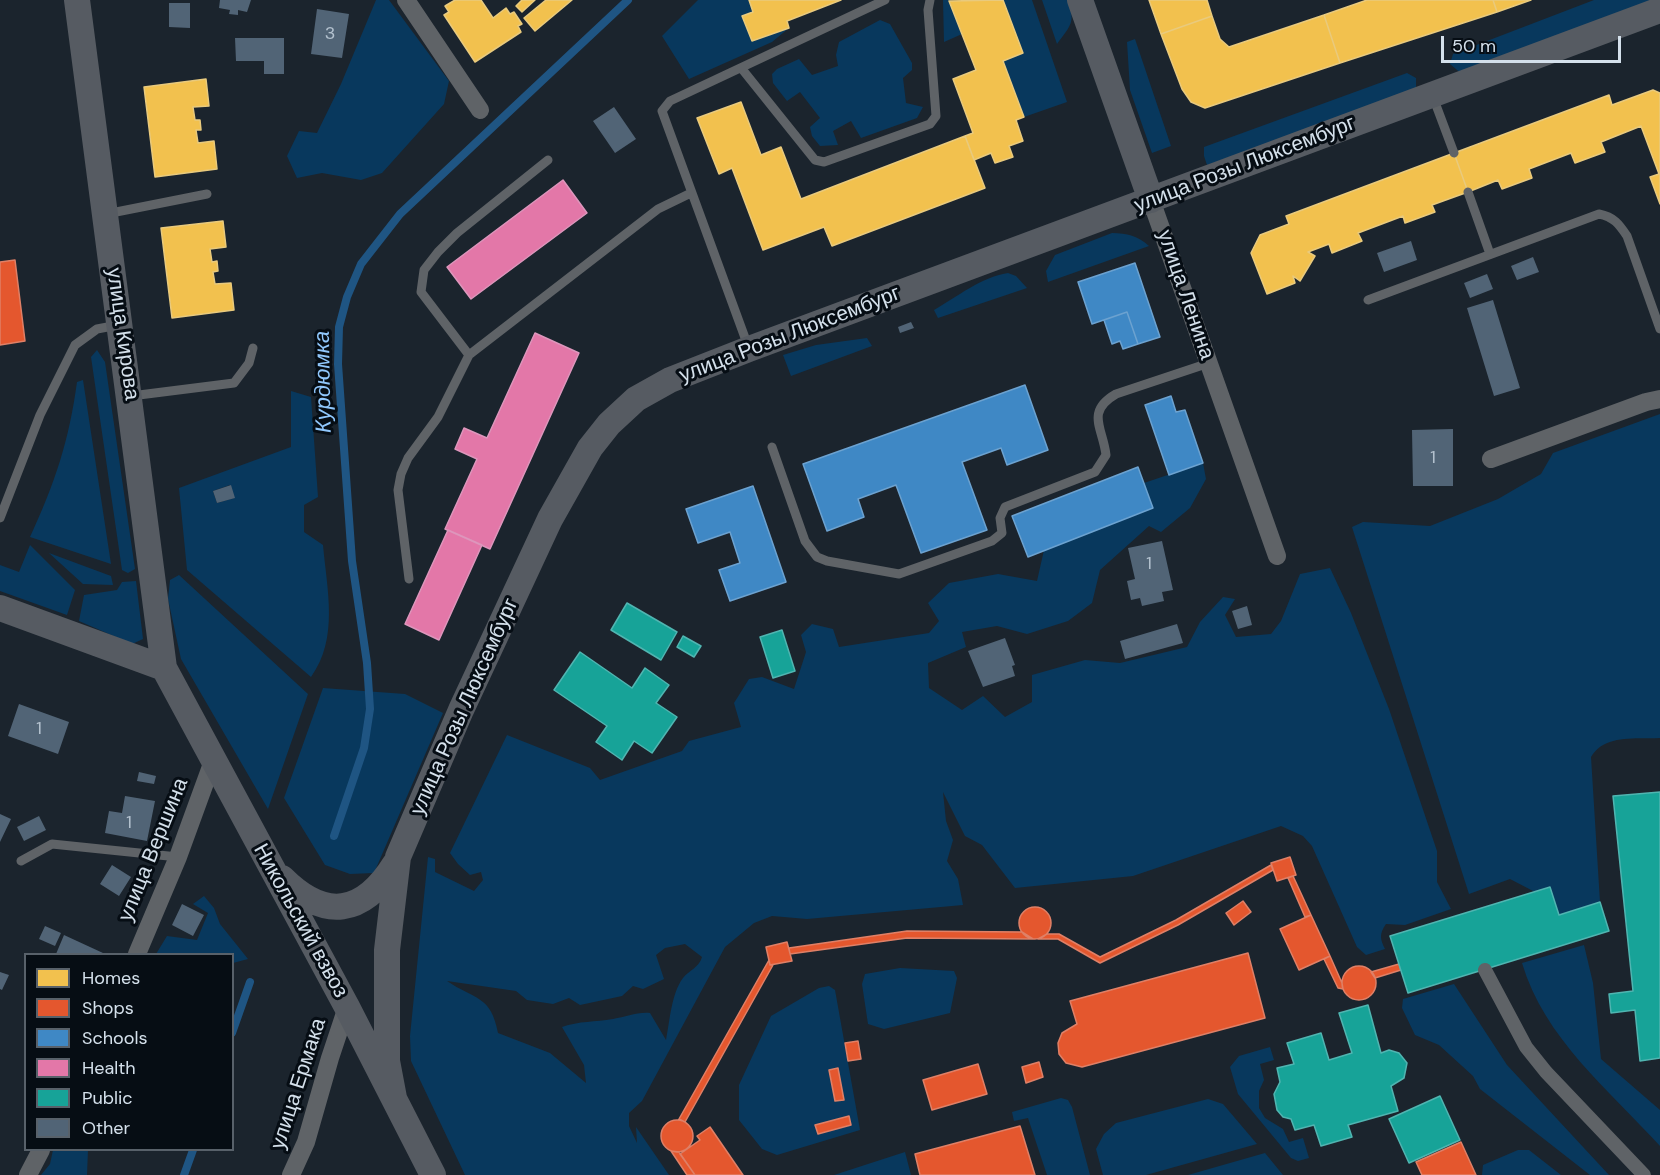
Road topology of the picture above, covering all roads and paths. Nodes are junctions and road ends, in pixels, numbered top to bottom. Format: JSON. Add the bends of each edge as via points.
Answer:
{"nodes":[{"id":1,"x":77,"y":0,"type":"edge"},
{"id":2,"x":406,"y":0,"type":"edge"},
{"id":3,"x":885,"y":0,"type":"edge"},
{"id":4,"x":930,"y":0,"type":"edge"},
{"id":5,"x":1080,"y":0,"type":"edge"},
{"id":6,"x":1660,"y":10,"type":"edge"},
{"id":7,"x":742,"y":69,"type":"junction"},
{"id":8,"x":1432,"y":95,"type":"junction"},
{"id":9,"x":480,"y":110,"type":"dead end"},
{"id":10,"x":1454,"y":153,"type":"dead end"},
{"id":11,"x":548,"y":160,"type":"dead end"},
{"id":12,"x":1468,"y":192,"type":"dead end"},
{"id":13,"x":691,"y":193,"type":"junction"},
{"id":14,"x":207,"y":194,"type":"dead end"},
{"id":15,"x":1151,"y":200,"type":"junction"},
{"id":16,"x":106,"y":214,"type":"junction"},
{"id":17,"x":1490,"y":254,"type":"junction"},
{"id":18,"x":1368,"y":300,"type":"dead end"},
{"id":19,"x":121,"y":325,"type":"junction"},
{"id":20,"x":1660,"y":329,"type":"edge"},
{"id":21,"x":253,"y":348,"type":"dead end"},
{"id":22,"x":748,"y":349,"type":"junction"},
{"id":23,"x":469,"y":355,"type":"junction"},
{"id":24,"x":1209,"y":363,"type":"junction"},
{"id":25,"x":130,"y":397,"type":"junction"},
{"id":26,"x":1660,"y":399,"type":"edge"},
{"id":27,"x":772,"y":447,"type":"dead end"},
{"id":28,"x":1491,"y":459,"type":"dead end"},
{"id":29,"x":0,"y":518,"type":"edge"},
{"id":30,"x":1277,"y":556,"type":"dead end"},
{"id":31,"x":409,"y":579,"type":"dead end"},
{"id":32,"x":0,"y":608,"type":"edge"},
{"id":33,"x":164,"y":668,"type":"junction"},
{"id":34,"x":213,"y":761,"type":"junction"},
{"id":35,"x":178,"y":857,"type":"junction"},
{"id":36,"x":398,"y":857,"type":"junction"},
{"id":37,"x":267,"y":859,"type":"junction"},
{"id":38,"x":21,"y":861,"type":"dead end"},
{"id":39,"x":137,"y":953,"type":"edge"},
{"id":40,"x":1485,"y":970,"type":"dead end"},
{"id":41,"x":347,"y":1007,"type":"junction"},
{"id":42,"x":394,"y":1098,"type":"junction"},
{"id":43,"x":40,"y":1151,"type":"edge"},
{"id":44,"x":28,"y":1175,"type":"edge"},
{"id":45,"x":291,"y":1175,"type":"edge"},
{"id":46,"x":433,"y":1175,"type":"edge"},
{"id":47,"x":1644,"y":1175,"type":"edge"}],
"edges":[{"from":1,"to":16,"type":"main road","name":"улица Кирова"},
{"from":2,"to":9,"type":"street"},
{"from":3,"to":7,"type":"lane"},
{"from":4,"to":7,"type":"lane","via":[[936,116],[930,124],[824,162],[815,160]]},
{"from":5,"to":15,"type":"main road","name":"улица Ленина"},
{"from":6,"to":8,"type":"main road","name":"улица Розы Люксембург"},
{"from":7,"to":13,"type":"lane","via":[[670,101],[662,111]]},
{"from":8,"to":10,"type":"lane"},
{"from":8,"to":15,"type":"main road","name":"улица Розы Люксембург"},
{"from":11,"to":23,"type":"lane","via":[[457,233],[424,270],[421,292]]},
{"from":12,"to":17,"type":"lane"},
{"from":13,"to":22,"type":"lane"},
{"from":13,"to":23,"type":"lane","via":[[658,209]]},
{"from":14,"to":16,"type":"lane"},
{"from":15,"to":22,"type":"main road","name":"улица Розы Люксембург"},
{"from":15,"to":24,"type":"street","name":"улица Ленина"},
{"from":16,"to":19,"type":"main road","name":"улица Кирова"},
{"from":17,"to":18,"type":"lane"},
{"from":17,"to":20,"type":"lane","via":[[1599,214],[1610,216],[1627,236]]},
{"from":19,"to":25,"type":"main road","name":"улица Кирова"},
{"from":19,"to":29,"type":"lane","via":[[97,329],[75,345],[40,415]]},
{"from":21,"to":25,"type":"lane","via":[[249,363],[234,383]]},
{"from":22,"to":36,"type":"main road","name":"улица Розы Люксембург","via":[[670,380],[636,399],[590,448],[545,529]]},
{"from":23,"to":31,"type":"lane","via":[[438,417],[401,474],[399,490]]},
{"from":24,"to":27,"type":"lane","via":[[1105,400],[1098,410],[1097,422],[1106,456],[1095,472],[1005,507],[1000,518],[1002,533],[992,541],[899,574],[827,561],[809,549]]},
{"from":24,"to":30,"type":"street","name":"улица Ленина"},
{"from":25,"to":33,"type":"main road","name":"улица Кирова"},
{"from":26,"to":28,"type":"street"},
{"from":32,"to":33,"type":"main road"},
{"from":33,"to":34,"type":"main road","name":"Никольский взвоз"},
{"from":34,"to":35,"type":"street","name":"улица Вершина"},
{"from":34,"to":37,"type":"main road","name":"Никольский взвоз"},
{"from":35,"to":38,"type":"lane","via":[[52,844]]},
{"from":35,"to":39,"type":"street","name":"улица Вершина"},
{"from":36,"to":37,"type":"main road","via":[[373,893],[359,903],[334,907],[299,893]]},
{"from":36,"to":42,"type":"main road","name":"улица Розы Люксембург","via":[[387,950],[387,1061]]},
{"from":37,"to":41,"type":"main road","name":"Никольский взвоз"},
{"from":40,"to":47,"type":"street","via":[[1526,1047]]},
{"from":41,"to":42,"type":"main road","name":"Никольский взвоз"},
{"from":41,"to":45,"type":"street","name":"улица Ермака","via":[[306,1142]]},
{"from":42,"to":46,"type":"main road","name":"Никольский взвоз"},
{"from":43,"to":44,"type":"street"}]}
